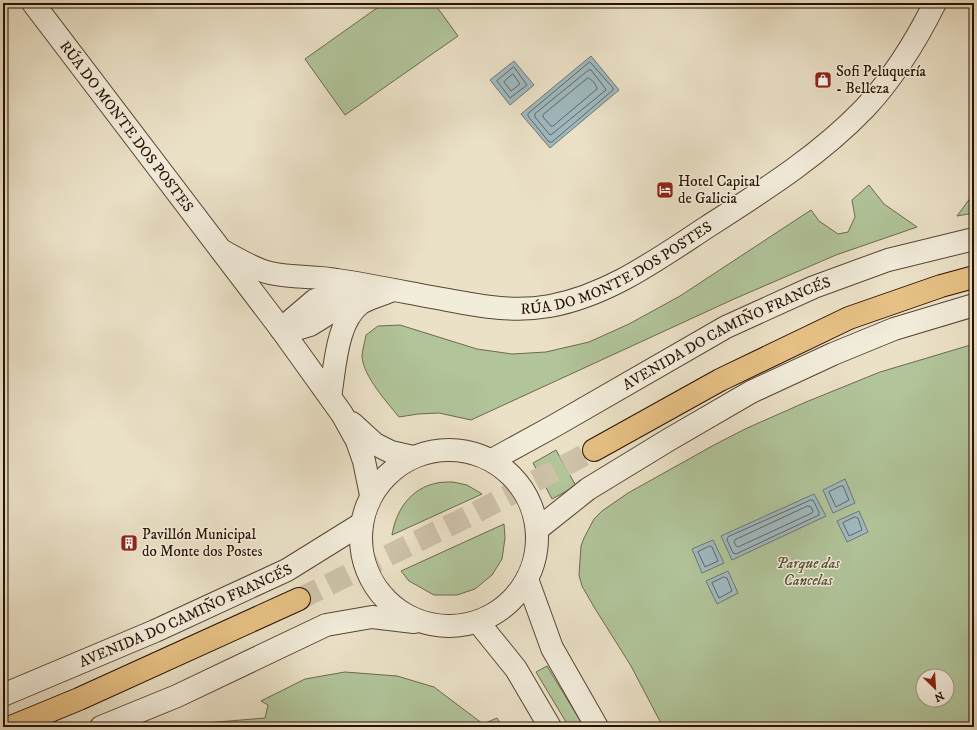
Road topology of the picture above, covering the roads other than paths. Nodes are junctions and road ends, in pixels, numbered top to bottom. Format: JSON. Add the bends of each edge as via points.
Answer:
{"nodes":[{"id":1,"x":33,"y":3,"type":"edge"},
{"id":2,"x":935,"y":3,"type":"edge"},
{"id":3,"x":974,"y":239,"type":"edge"},
{"id":4,"x":220,"y":250,"type":"junction"},
{"id":5,"x":974,"y":277,"type":"edge"},
{"id":6,"x":393,"y":290,"type":"junction"},
{"id":7,"x":974,"y":305,"type":"edge"},
{"id":8,"x":281,"y":329,"type":"junction"},
{"id":9,"x":336,"y":405,"type":"junction"},
{"id":10,"x":594,"y":450,"type":"tunnel mouth"},
{"id":11,"x":413,"y":457,"type":"junction"},
{"id":12,"x":492,"y":460,"type":"junction"},
{"id":13,"x":371,"y":495,"type":"junction"},
{"id":14,"x":361,"y":524,"type":"junction"},
{"id":15,"x":539,"y":528,"type":"junction"},
{"id":16,"x":527,"y":579,"type":"junction"},
{"id":17,"x":299,"y":599,"type":"tunnel mouth"},
{"id":18,"x":478,"y":622,"type":"junction"},
{"id":19,"x":429,"y":624,"type":"junction"},
{"id":20,"x":3,"y":695,"type":"edge"},
{"id":21,"x":11,"y":727,"type":"edge"},
{"id":22,"x":101,"y":727,"type":"edge"},
{"id":23,"x":550,"y":727,"type":"edge"},
{"id":24,"x":597,"y":727,"type":"edge"}],
"edges":[{"from":1,"to":4,"type":"street","name":"RÚA DO MONTE DOS POSTES"},
{"from":2,"to":6,"type":"street","name":"RÚA DO MONTE DOS POSTES","via":[[890,79],[835,137],[774,183],[617,283],[566,301],[526,309],[494,308]]},
{"from":3,"to":12,"type":"street","name":"AVENIDA DO CAMIÑO FRANCÉS","via":[[880,263],[814,287],[733,324]]},
{"from":4,"to":6,"type":"street","name":"RÚA DO MONTE DOS POSTES","via":[[270,273],[335,279]]},
{"from":4,"to":8,"type":"street","name":"RÚA DO MONTE DOS POSTES"},
{"from":5,"to":10,"type":"main road","via":[[849,318],[720,380]]},
{"from":6,"to":8,"type":"street","name":"RÚA DO MONTE DOS POSTES","via":[[343,290],[322,297]]},
{"from":6,"to":9,"type":"street","via":[[361,303],[347,318],[340,335]]},
{"from":7,"to":15,"type":"street","via":[[894,329],[751,392],[588,489]]},
{"from":8,"to":9,"type":"street","name":"RÚA DO MONTE DOS POSTES"},
{"from":9,"to":11,"type":"street","name":"RÚA DO MONTE DOS POSTES","via":[[375,444],[391,452]]},
{"from":9,"to":13,"type":"street","name":"RÚA DO MONTE DOS POSTES","via":[[357,441]]},
{"from":11,"to":12,"type":"street","via":[[439,450],[466,451]]},
{"from":11,"to":13,"type":"street","via":[[389,472]]},
{"from":12,"to":15,"type":"street","via":[[512,476],[527,496]]},
{"from":13,"to":14,"type":"street"},
{"from":14,"to":19,"type":"street","via":[[361,551],[369,576],[384,598],[405,615]]},
{"from":14,"to":20,"type":"street","name":"AVENIDA DO CAMIÑO FRANCÉS","via":[[287,570],[155,631]]},
{"from":15,"to":16,"type":"street","via":[[538,546]]},
{"from":16,"to":18,"type":"street","via":[[514,597],[498,612]]},
{"from":16,"to":24,"type":"street","via":[[552,648]]},
{"from":17,"to":21,"type":"main road","via":[[79,699]]},
{"from":18,"to":19,"type":"street","via":[[454,626]]},
{"from":18,"to":23,"type":"street","via":[[516,669]]},
{"from":19,"to":22,"type":"street","via":[[372,617],[326,625],[177,696]]}]}
